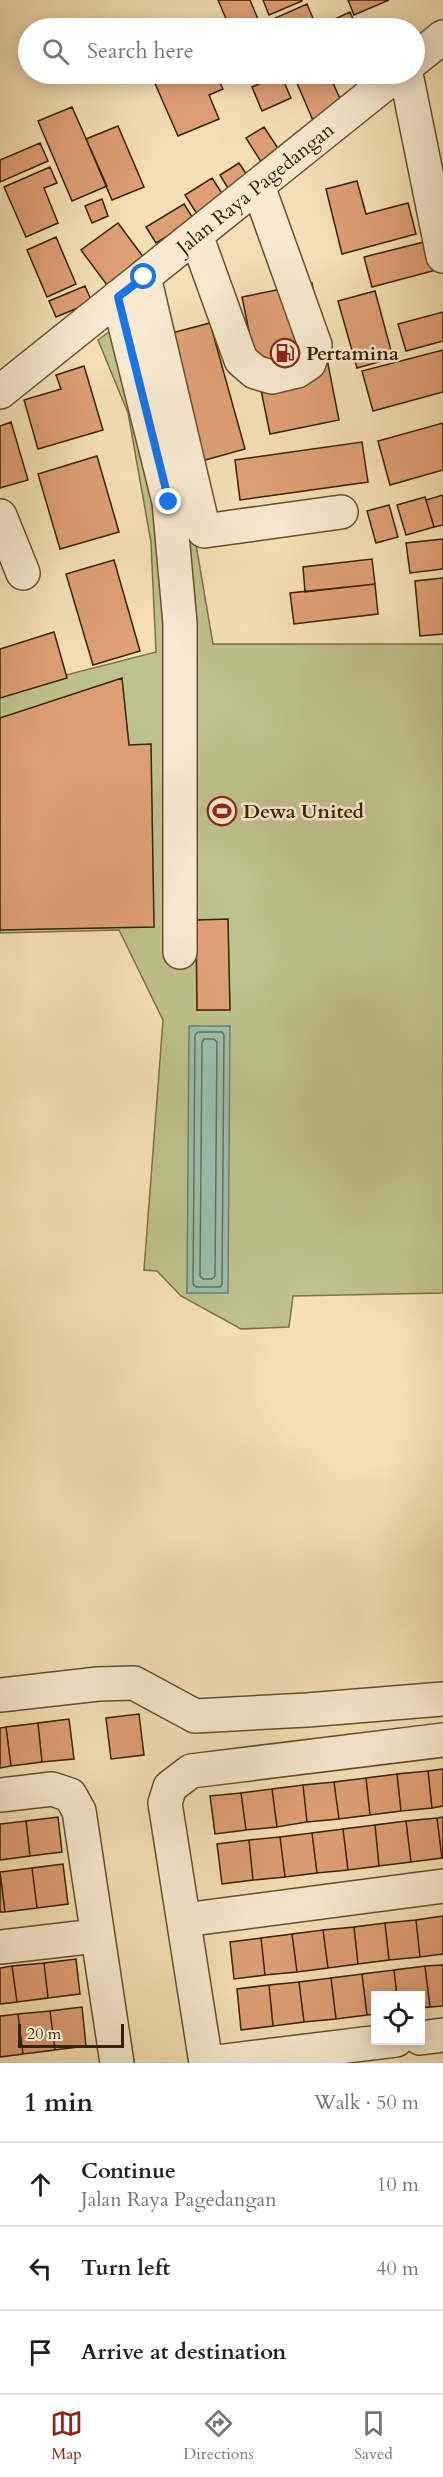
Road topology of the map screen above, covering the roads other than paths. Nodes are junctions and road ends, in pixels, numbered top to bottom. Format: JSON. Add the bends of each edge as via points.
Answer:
{"nodes":[{"id":1,"x":443,"y":37,"type":"edge"},
{"id":2,"x":425,"y":51,"type":"edge"},
{"id":3,"x":385,"y":84,"type":"edge"},
{"id":4,"x":408,"y":84,"type":"edge"},
{"id":5,"x":258,"y":186,"type":"junction"},
{"id":6,"x":196,"y":235,"type":"junction"},
{"id":7,"x":443,"y":256,"type":"edge"},
{"id":8,"x":144,"y":277,"type":"junction"},
{"id":9,"x":118,"y":297,"type":"junction"},
{"id":10,"x":0,"y":392,"type":"edge"},
{"id":11,"x":341,"y":512,"type":"dead end"},
{"id":12,"x":0,"y":516,"type":"edge"},
{"id":13,"x":23,"y":573,"type":"dead end"},
{"id":14,"x":180,"y":952,"type":"dead end"},
{"id":15,"x":0,"y":1695,"type":"edge"},
{"id":16,"x":443,"y":1698,"type":"edge"},
{"id":17,"x":443,"y":1740,"type":"edge"},
{"id":18,"x":0,"y":1795,"type":"edge"},
{"id":19,"x":443,"y":1886,"type":"edge"},
{"id":20,"x":184,"y":1920,"type":"junction"},
{"id":21,"x":96,"y":1936,"type":"junction"},
{"id":22,"x":0,"y":1947,"type":"edge"},
{"id":23,"x":443,"y":2035,"type":"edge"},
{"id":24,"x":425,"y":2037,"type":"edge"},
{"id":25,"x":371,"y":2043,"type":"edge"},
{"id":26,"x":117,"y":2063,"type":"edge"},
{"id":27,"x":208,"y":2063,"type":"edge"}],
"edges":[{"from":1,"to":2,"type":"street"},
{"from":3,"to":5,"type":"street","name":"Jalan Raya Pagedangan"},
{"from":4,"to":7,"type":"street"},
{"from":5,"to":6,"type":"street","name":"Jalan Raya Pagedangan"},
{"from":5,"to":6,"type":"street","via":[[315,345],[309,363],[297,371],[272,377],[255,372],[242,360]]},
{"from":6,"to":8,"type":"street","name":"Jalan Raya Pagedangan"},
{"from":8,"to":9,"type":"street","name":"Jalan Raya Pagedangan"},
{"from":8,"to":11,"type":"street","via":[[204,531]]},
{"from":9,"to":10,"type":"street","name":"Jalan Raya Pagedangan"},
{"from":9,"to":14,"type":"street","via":[[170,513],[180,623]]},
{"from":12,"to":13,"type":"street"},
{"from":15,"to":16,"type":"street","via":[[134,1683],[195,1716]]},
{"from":17,"to":20,"type":"street","via":[[191,1771],[170,1786],[165,1803]]},
{"from":18,"to":21,"type":"street","via":[[52,1789],[70,1795],[79,1811]]},
{"from":19,"to":20,"type":"street"},
{"from":20,"to":27,"type":"street"},
{"from":21,"to":22,"type":"street"},
{"from":21,"to":26,"type":"street"},
{"from":23,"to":24,"type":"street"},
{"from":25,"to":27,"type":"street"}]}
